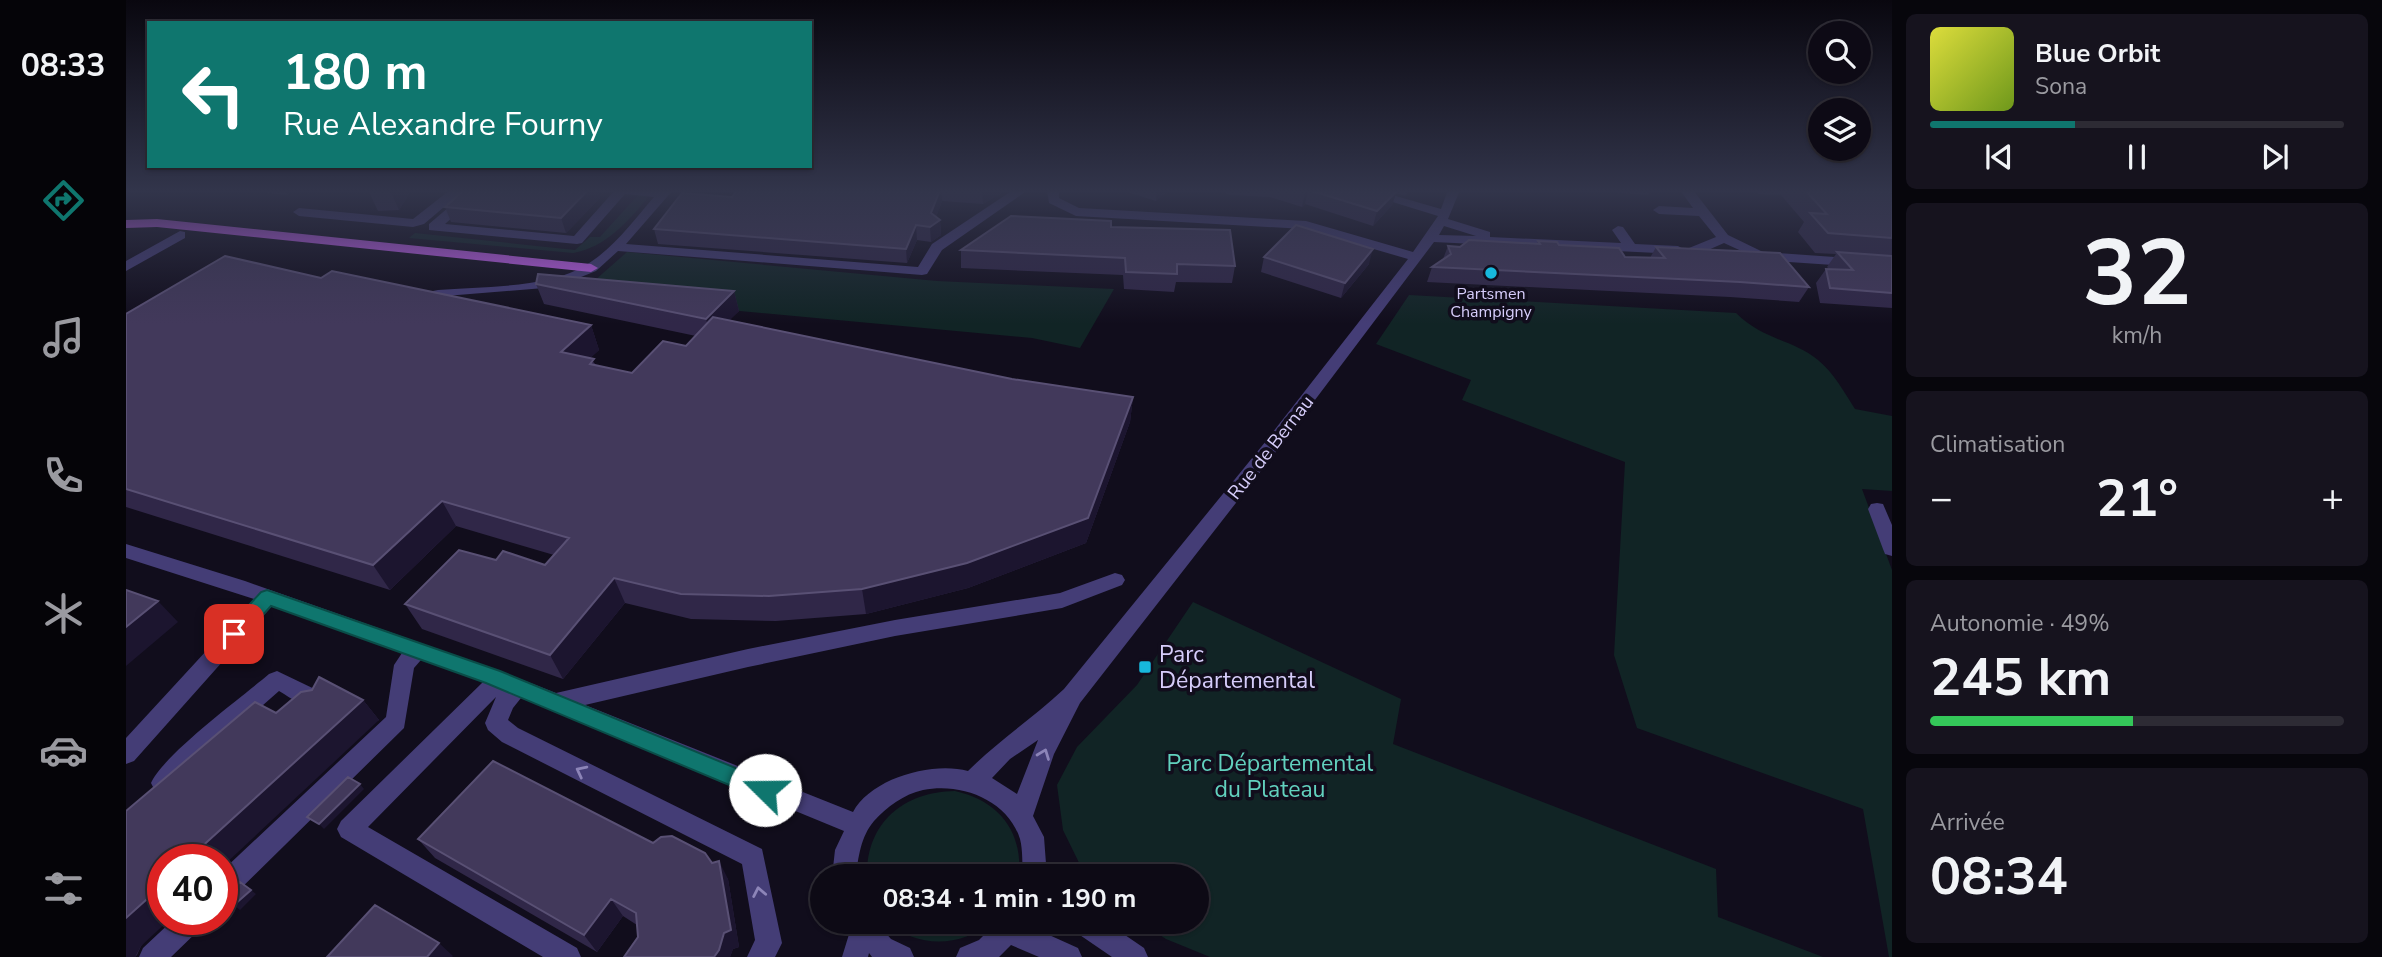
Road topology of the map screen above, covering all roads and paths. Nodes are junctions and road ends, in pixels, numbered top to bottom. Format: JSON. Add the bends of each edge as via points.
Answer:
{"nodes":[{"id":1,"x":178,"y":235,"type":"edge"},
{"id":2,"x":234,"y":235,"type":"edge"},
{"id":3,"x":248,"y":235,"type":"edge"},
{"id":4,"x":522,"y":235,"type":"edge"},
{"id":5,"x":581,"y":235,"type":"edge"},
{"id":6,"x":626,"y":235,"type":"edge"},
{"id":7,"x":955,"y":235,"type":"edge"},
{"id":8,"x":1343,"y":235,"type":"edge"},
{"id":9,"x":1432,"y":235,"type":"edge"},
{"id":10,"x":1487,"y":235,"type":"edge"},
{"id":11,"x":1621,"y":235,"type":"edge"},
{"id":12,"x":1720,"y":235,"type":"edge"},
{"id":13,"x":248,"y":236,"type":"junction"},
{"id":14,"x":1430,"y":238,"type":"junction"},
{"id":15,"x":1723,"y":238,"type":"junction"},
{"id":16,"x":305,"y":239,"type":"junction"},
{"id":17,"x":1505,"y":242,"type":"junction"},
{"id":18,"x":353,"y":244,"type":"junction"},
{"id":19,"x":615,"y":247,"type":"junction"},
{"id":20,"x":1630,"y":248,"type":"junction"},
{"id":21,"x":1694,"y":251,"type":"junction"},
{"id":22,"x":1761,"y":256,"type":"junction"},
{"id":23,"x":1415,"y":257,"type":"junction"},
{"id":24,"x":1892,"y":265,"type":"edge"},
{"id":25,"x":126,"y":267,"type":"edge"},
{"id":26,"x":591,"y":268,"type":"junction"},
{"id":27,"x":438,"y":294,"type":"edge"},
{"id":28,"x":1877,"y":509,"type":"dead end"},
{"id":29,"x":1892,"y":549,"type":"edge"},
{"id":30,"x":126,"y":551,"type":"edge"},
{"id":31,"x":1115,"y":580,"type":"dead end"},
{"id":32,"x":267,"y":597,"type":"junction"},
{"id":33,"x":416,"y":652,"type":"junction"},
{"id":34,"x":508,"y":684,"type":"junction"},
{"id":35,"x":1072,"y":696,"type":"junction"},
{"id":36,"x":319,"y":702,"type":"edge"},
{"id":37,"x":555,"y":703,"type":"junction"},
{"id":38,"x":126,"y":754,"type":"edge"},
{"id":39,"x":974,"y":780,"type":"junction"},
{"id":40,"x":146,"y":799,"type":"edge"},
{"id":41,"x":1021,"y":815,"type":"junction"},
{"id":42,"x":858,"y":825,"type":"junction"},
{"id":43,"x":845,"y":864,"type":"edge"},
{"id":44,"x":1036,"y":864,"type":"edge"},
{"id":45,"x":238,"y":874,"type":"edge"},
{"id":46,"x":859,"y":934,"type":"edge"},
{"id":47,"x":869,"y":934,"type":"edge"},
{"id":48,"x":1005,"y":934,"type":"edge"},
{"id":49,"x":1026,"y":934,"type":"edge"},
{"id":50,"x":1101,"y":934,"type":"edge"},
{"id":51,"x":175,"y":935,"type":"edge"},
{"id":52,"x":152,"y":957,"type":"edge"},
{"id":53,"x":568,"y":957,"type":"edge"},
{"id":54,"x":760,"y":957,"type":"edge"},
{"id":55,"x":855,"y":957,"type":"edge"},
{"id":56,"x":901,"y":957,"type":"edge"},
{"id":57,"x":969,"y":957,"type":"edge"},
{"id":58,"x":1069,"y":957,"type":"edge"},
{"id":59,"x":1135,"y":957,"type":"edge"}],
"edges":[{"from":1,"to":25,"type":"street"},
{"from":2,"to":13,"type":"main road"},
{"from":3,"to":16,"type":"main road"},
{"from":4,"to":5,"type":"street","via":[[576,240]]},
{"from":6,"to":19,"type":"street"},
{"from":7,"to":19,"type":"street","via":[[937,247],[922,271]]},
{"from":8,"to":23,"type":"street"},
{"from":9,"to":14,"type":"street","name":"Rue de Bernau"},
{"from":10,"to":17,"type":"street"},
{"from":11,"to":20,"type":"street"},
{"from":12,"to":15,"type":"street"},
{"from":13,"to":16,"type":"main road"},
{"from":13,"to":18,"type":"main road","via":[[290,244]]},
{"from":14,"to":17,"type":"street"},
{"from":14,"to":23,"type":"street","name":"Rue de Bernau"},
{"from":15,"to":21,"type":"street"},
{"from":15,"to":22,"type":"street"},
{"from":16,"to":18,"type":"main road"},
{"from":17,"to":20,"type":"street"},
{"from":18,"to":26,"type":"main road"},
{"from":19,"to":26,"type":"street"},
{"from":20,"to":21,"type":"street"},
{"from":21,"to":22,"type":"street"},
{"from":22,"to":24,"type":"street"},
{"from":23,"to":35,"type":"street","name":"Rue de Bernau"},
{"from":26,"to":27,"type":"street","via":[[556,283]]},
{"from":28,"to":29,"type":"street"},
{"from":30,"to":32,"type":"street"},
{"from":31,"to":37,"type":"street","via":[[1062,600],[761,655]]},
{"from":32,"to":33,"type":"street"},
{"from":32,"to":38,"type":"street"},
{"from":33,"to":34,"type":"street"},
{"from":33,"to":45,"type":"street","via":[[404,665],[396,721]]},
{"from":34,"to":37,"type":"street"},
{"from":34,"to":53,"type":"street","via":[[349,830]]},
{"from":54,"to":34,"type":"street","one_way":true,"via":[[769,943],[753,857],[510,735],[496,723]]},
{"from":35,"to":39,"type":"street","name":"Rue de Bernau"},
{"from":41,"to":35,"type":"street","name":"Rue de Bernau","one_way":true,"via":[[1043,752]]},
{"from":36,"to":40,"type":"street","via":[[277,680]]},
{"from":37,"to":42,"type":"street"},
{"from":39,"to":41,"type":"street","via":[[1000,793]]},
{"from":39,"to":42,"type":"street","via":[[949,775],[922,778],[876,803]]},
{"from":41,"to":44,"type":"street","via":[[1032,837]]},
{"from":42,"to":43,"type":"street"},
{"from":46,"to":55,"type":"street"},
{"from":47,"to":56,"type":"street","via":[[882,948]]},
{"from":48,"to":57,"type":"street"},
{"from":49,"to":58,"type":"street"},
{"from":50,"to":59,"type":"street"},
{"from":51,"to":52,"type":"street"}]}
